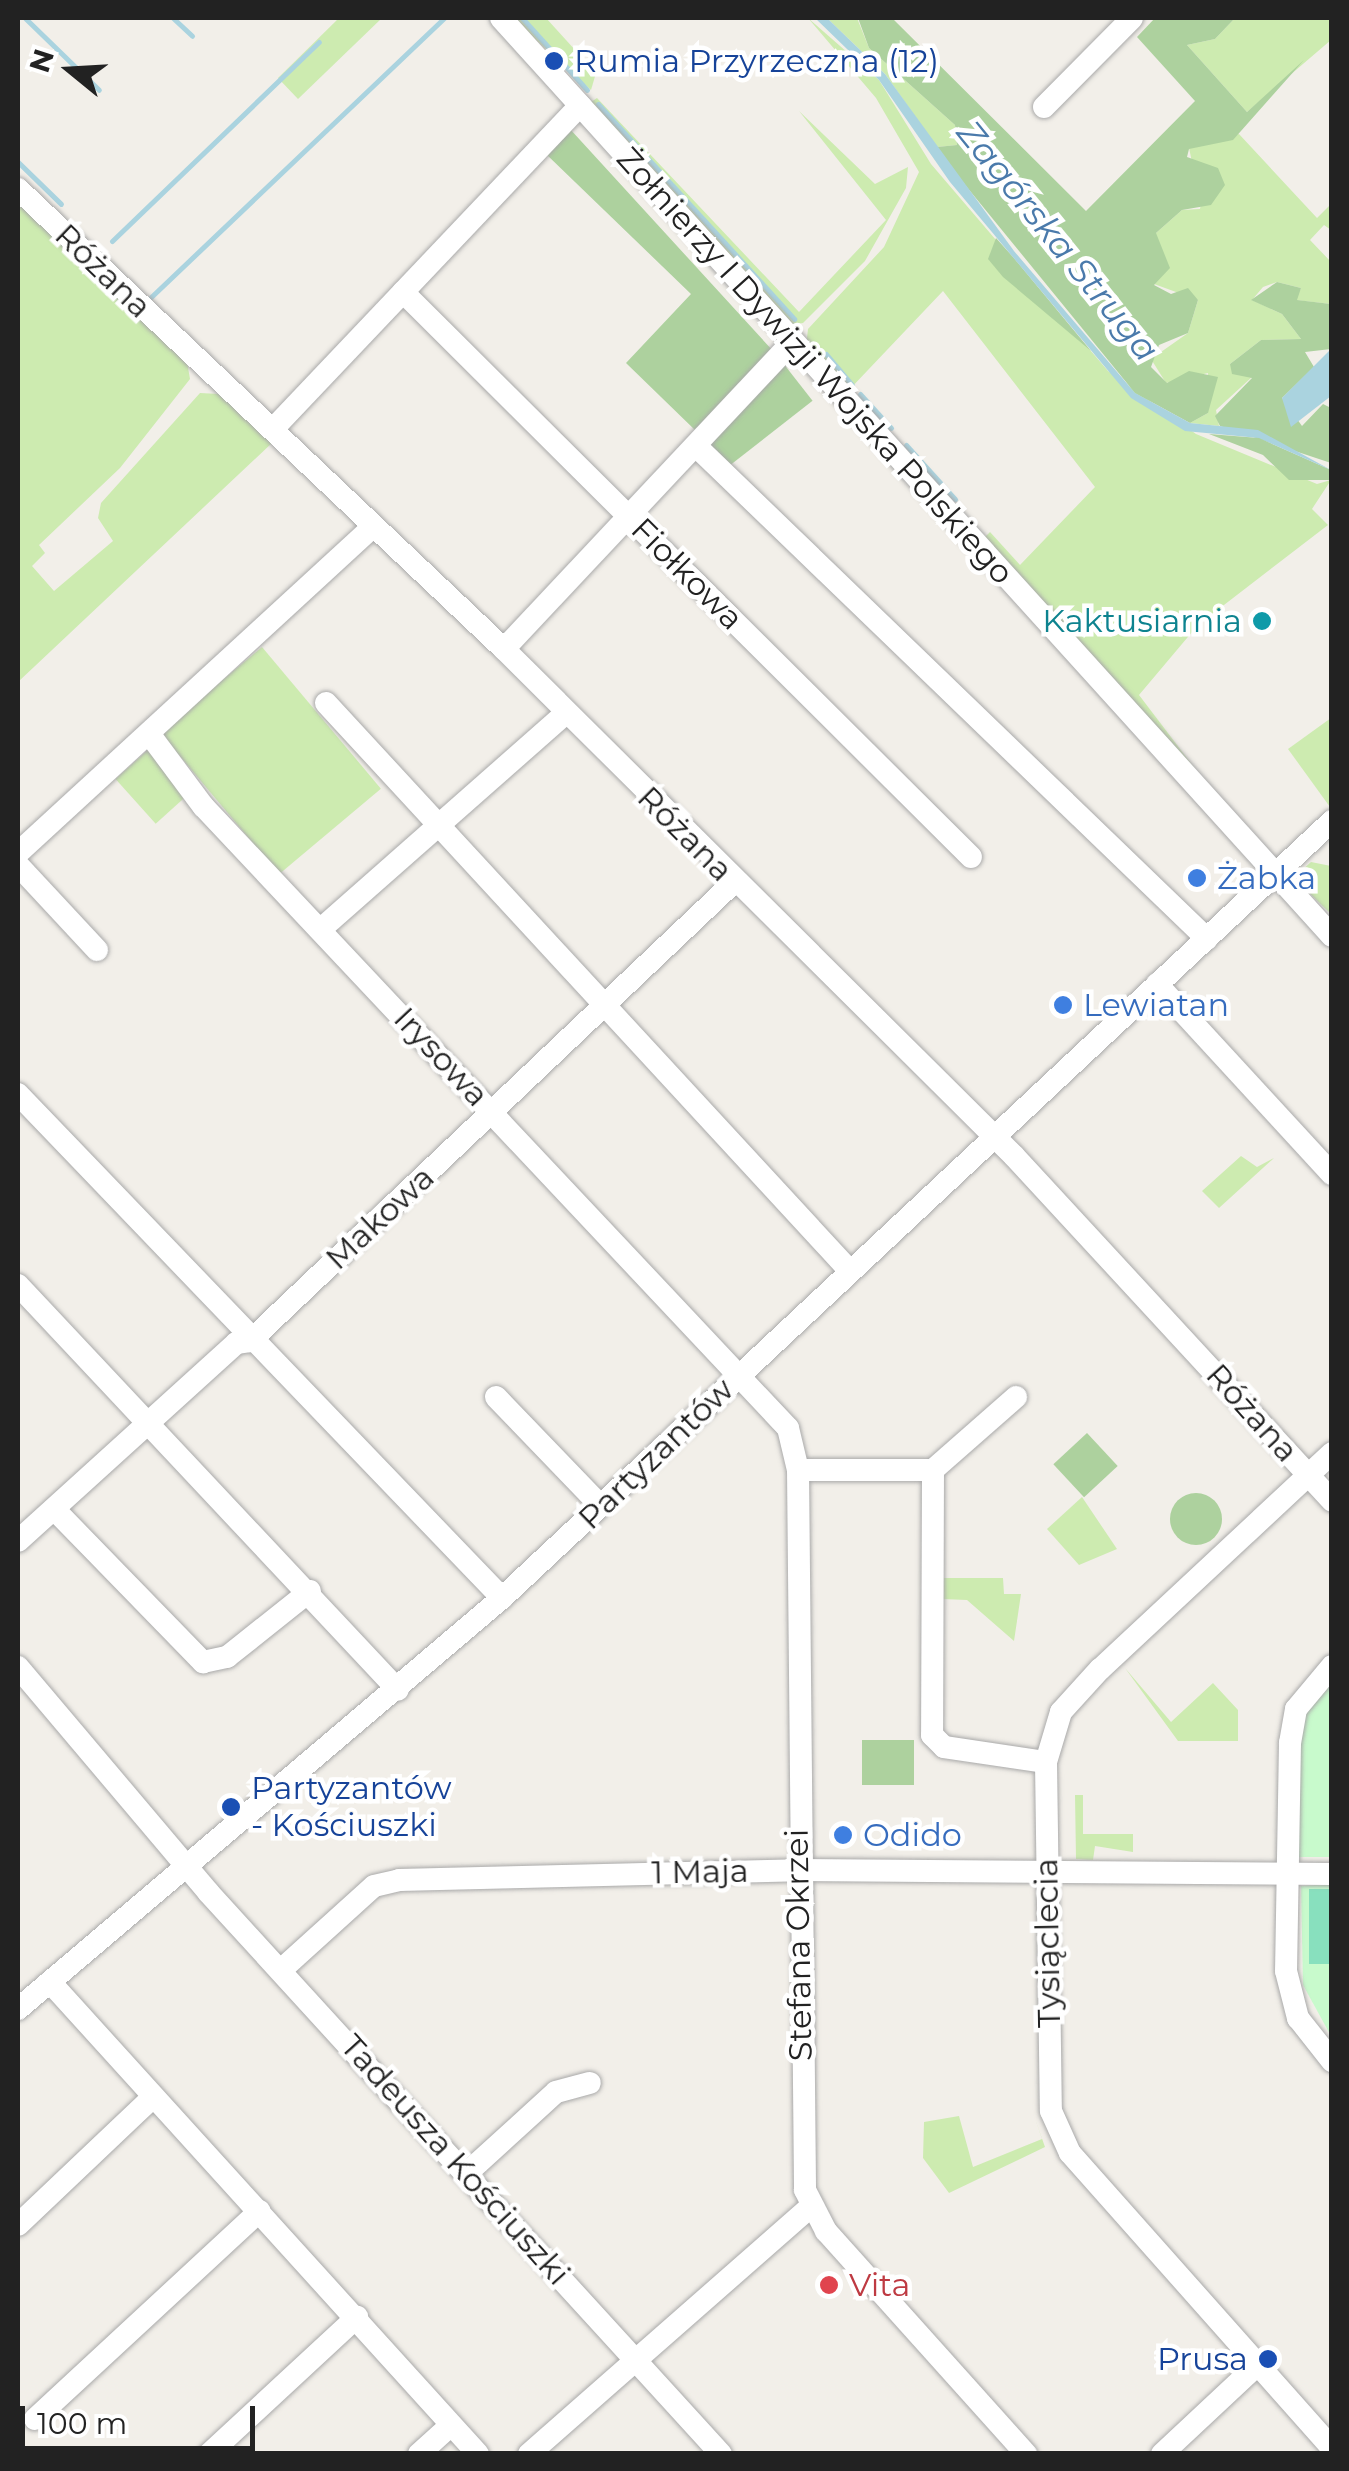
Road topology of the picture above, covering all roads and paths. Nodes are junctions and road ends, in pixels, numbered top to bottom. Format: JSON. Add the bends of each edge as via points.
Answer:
{"nodes":[{"id":1,"x":501,"y":18,"type":"edge"},
{"id":2,"x":1132,"y":18,"type":"edge"},
{"id":3,"x":580,"y":105,"type":"junction"},
{"id":4,"x":1044,"y":107,"type":"dead end"},
{"id":5,"x":18,"y":189,"type":"edge"},
{"id":6,"x":404,"y":292,"type":"junction"},
{"id":7,"x":792,"y":342,"type":"junction"},
{"id":8,"x":273,"y":429,"type":"junction"},
{"id":9,"x":696,"y":446,"type":"junction"},
{"id":10,"x":629,"y":516,"type":"junction"},
{"id":11,"x":372,"y":527,"type":"junction"},
{"id":12,"x":504,"y":649,"type":"junction"},
{"id":13,"x":326,"y":703,"type":"dead end"},
{"id":14,"x":565,"y":714,"type":"junction"},
{"id":15,"x":150,"y":735,"type":"junction"},
{"id":16,"x":1332,"y":821,"type":"edge"},
{"id":17,"x":438,"y":826,"type":"junction"},
{"id":18,"x":18,"y":853,"type":"edge"},
{"id":19,"x":971,"y":857,"type":"dead end"},
{"id":20,"x":18,"y":864,"type":"edge"},
{"id":21,"x":1274,"y":877,"type":"junction"},
{"id":22,"x":734,"y":882,"type":"junction"},
{"id":23,"x":321,"y":929,"type":"junction"},
{"id":24,"x":1332,"y":936,"type":"edge"},
{"id":25,"x":1207,"y":939,"type":"junction"},
{"id":26,"x":97,"y":950,"type":"dead end"},
{"id":27,"x":1156,"y":984,"type":"junction"},
{"id":28,"x":605,"y":999,"type":"junction"},
{"id":29,"x":18,"y":1094,"type":"edge"},
{"id":30,"x":493,"y":1112,"type":"junction"},
{"id":31,"x":992,"y":1134,"type":"junction"},
{"id":32,"x":1332,"y":1174,"type":"edge"},
{"id":33,"x":849,"y":1270,"type":"junction"},
{"id":34,"x":18,"y":1285,"type":"edge"},
{"id":35,"x":250,"y":1341,"type":"junction"},
{"id":36,"x":740,"y":1373,"type":"junction"},
{"id":37,"x":496,"y":1396,"type":"dead end"},
{"id":38,"x":1016,"y":1397,"type":"dead end"},
{"id":39,"x":148,"y":1429,"type":"junction"},
{"id":40,"x":1332,"y":1453,"type":"edge"},
{"id":41,"x":798,"y":1470,"type":"junction"},
{"id":42,"x":932,"y":1470,"type":"junction"},
{"id":43,"x":1307,"y":1475,"type":"junction"},
{"id":44,"x":1332,"y":1501,"type":"edge"},
{"id":45,"x":601,"y":1506,"type":"junction"},
{"id":46,"x":54,"y":1509,"type":"junction"},
{"id":47,"x":18,"y":1541,"type":"edge"},
{"id":48,"x":310,"y":1592,"type":"junction"},
{"id":49,"x":502,"y":1598,"type":"junction"},
{"id":50,"x":1332,"y":1666,"type":"edge"},
{"id":51,"x":18,"y":1667,"type":"edge"},
{"id":52,"x":398,"y":1690,"type":"junction"},
{"id":53,"x":1046,"y":1762,"type":"junction"},
{"id":54,"x":188,"y":1868,"type":"junction"},
{"id":55,"x":798,"y":1870,"type":"junction"},
{"id":56,"x":1047,"y":1872,"type":"junction"},
{"id":57,"x":1332,"y":1874,"type":"edge"},
{"id":58,"x":1291,"y":1876,"type":"junction"},
{"id":59,"x":281,"y":1970,"type":"junction"},
{"id":60,"x":50,"y":1982,"type":"junction"},
{"id":61,"x":18,"y":2009,"type":"edge"},
{"id":62,"x":1332,"y":2061,"type":"edge"},
{"id":63,"x":590,"y":2083,"type":"dead end"},
{"id":64,"x":152,"y":2098,"type":"junction"},
{"id":65,"x":467,"y":2173,"type":"junction"},
{"id":66,"x":810,"y":2207,"type":"junction"},
{"id":67,"x":260,"y":2211,"type":"junction"},
{"id":68,"x":18,"y":2225,"type":"edge"},
{"id":69,"x":358,"y":2317,"type":"junction"},
{"id":70,"x":634,"y":2358,"type":"junction"},
{"id":71,"x":1257,"y":2365,"type":"junction"},
{"id":72,"x":35,"y":2419,"type":"dead end"},
{"id":73,"x":452,"y":2424,"type":"junction"},
{"id":74,"x":1332,"y":2448,"type":"edge"},
{"id":75,"x":209,"y":2454,"type":"edge"},
{"id":76,"x":419,"y":2454,"type":"edge"},
{"id":77,"x":478,"y":2454,"type":"edge"},
{"id":78,"x":529,"y":2454,"type":"edge"},
{"id":79,"x":721,"y":2454,"type":"edge"},
{"id":80,"x":1026,"y":2454,"type":"edge"},
{"id":81,"x":1162,"y":2454,"type":"edge"}],
"edges":[{"from":1,"to":3,"type":"street","name":"Żołnierzy I Dywizji Wojska Polskiego"},
{"from":2,"to":4,"type":"street"},
{"from":3,"to":6,"type":"street"},
{"from":3,"to":7,"type":"street","name":"Żołnierzy I Dywizji Wojska Polskiego"},
{"from":5,"to":8,"type":"street","name":"Różana"},
{"from":6,"to":8,"type":"street"},
{"from":6,"to":10,"type":"street","name":"Fiołkowa"},
{"from":7,"to":9,"type":"street"},
{"from":7,"to":21,"type":"street","name":"Żołnierzy I Dywizji Wojska Polskiego"},
{"from":8,"to":11,"type":"street","name":"Różana"},
{"from":9,"to":10,"type":"street"},
{"from":9,"to":25,"type":"street"},
{"from":10,"to":12,"type":"street"},
{"from":10,"to":19,"type":"street","name":"Fiołkowa"},
{"from":11,"to":12,"type":"street","name":"Różana"},
{"from":11,"to":15,"type":"street"},
{"from":12,"to":14,"type":"street","name":"Różana"},
{"from":13,"to":17,"type":"street"},
{"from":14,"to":17,"type":"street"},
{"from":14,"to":22,"type":"street","name":"Różana"},
{"from":15,"to":18,"type":"street"},
{"from":15,"to":23,"type":"street","name":"Irysowa"},
{"from":16,"to":21,"type":"street","name":"Partyzantów"},
{"from":17,"to":23,"type":"street"},
{"from":17,"to":28,"type":"street"},
{"from":20,"to":26,"type":"street"},
{"from":21,"to":24,"type":"street","name":"Żołnierzy I Dywizji Wojska Polskiego"},
{"from":21,"to":25,"type":"street","name":"Partyzantów"},
{"from":22,"to":28,"type":"street","name":"Makowa"},
{"from":22,"to":31,"type":"street","name":"Różana"},
{"from":23,"to":30,"type":"street","name":"Irysowa"},
{"from":25,"to":27,"type":"street","name":"Partyzantów"},
{"from":27,"to":31,"type":"street","name":"Partyzantów"},
{"from":27,"to":32,"type":"street"},
{"from":28,"to":30,"type":"street","name":"Makowa"},
{"from":28,"to":33,"type":"street"},
{"from":29,"to":35,"type":"street"},
{"from":30,"to":35,"type":"street","name":"Makowa"},
{"from":30,"to":36,"type":"street","name":"Irysowa"},
{"from":31,"to":33,"type":"street","name":"Partyzantów"},
{"from":31,"to":43,"type":"street","name":"Różana"},
{"from":33,"to":36,"type":"street","name":"Partyzantów"},
{"from":34,"to":39,"type":"street"},
{"from":35,"to":39,"type":"street","name":"Makowa","via":[[236,1343]]},
{"from":35,"to":49,"type":"street"},
{"from":36,"to":41,"type":"street","name":"Stefana Okrzei","via":[[788,1428]]},
{"from":36,"to":45,"type":"street","name":"Partyzantów"},
{"from":37,"to":45,"type":"street"},
{"from":38,"to":42,"type":"street"},
{"from":39,"to":46,"type":"street","name":"Makowa"},
{"from":39,"to":48,"type":"street"},
{"from":40,"to":43,"type":"street","name":"Tysiąclecia"},
{"from":41,"to":42,"type":"street"},
{"from":41,"to":55,"type":"street","name":"Stefana Okrzei"},
{"from":42,"to":53,"type":"street","via":[[934,1742]]},
{"from":43,"to":44,"type":"street","name":"Różana"},
{"from":43,"to":53,"type":"street","name":"Tysiąclecia","via":[[1061,1712]]},
{"from":45,"to":49,"type":"street","name":"Partyzantów"},
{"from":46,"to":47,"type":"street","name":"Makowa"},
{"from":46,"to":48,"type":"street","via":[[202,1662],[227,1657]]},
{"from":48,"to":52,"type":"street"},
{"from":49,"to":52,"type":"street","name":"Partyzantów"},
{"from":50,"to":58,"type":"street","via":[[1293,1724]]},
{"from":51,"to":54,"type":"street","name":"Tadeusza Kościuszki"},
{"from":52,"to":54,"type":"street","name":"Partyzantów"},
{"from":53,"to":56,"type":"street","name":"Tysiąclecia"},
{"from":54,"to":59,"type":"street","name":"Tadeusza Kościuszki"},
{"from":54,"to":60,"type":"street","name":"Partyzantów"},
{"from":55,"to":56,"type":"street","name":"1 Maja"},
{"from":55,"to":59,"type":"street","name":"1 Maja","via":[[399,1880],[374,1886]]},
{"from":55,"to":66,"type":"street","name":"Stefana Okrzei","via":[[801,2172]]},
{"from":56,"to":58,"type":"street","name":"1 Maja"},
{"from":56,"to":71,"type":"street","name":"Tysiąclecia","via":[[1051,2110],[1070,2152]]},
{"from":57,"to":58,"type":"street","name":"1 Maja"},
{"from":58,"to":62,"type":"street","via":[[1290,2002]]},
{"from":59,"to":65,"type":"street","name":"Tadeusza Kościuszki"},
{"from":60,"to":61,"type":"street","name":"Partyzantów"},
{"from":60,"to":64,"type":"street"},
{"from":63,"to":65,"type":"street","via":[[556,2092]]},
{"from":64,"to":67,"type":"street"},
{"from":64,"to":68,"type":"street"},
{"from":65,"to":70,"type":"street","name":"Tadeusza Kościuszki"},
{"from":66,"to":70,"type":"street"},
{"from":66,"to":80,"type":"street"},
{"from":67,"to":69,"type":"street"},
{"from":67,"to":72,"type":"street"},
{"from":69,"to":73,"type":"street"},
{"from":69,"to":75,"type":"street"},
{"from":70,"to":78,"type":"street"},
{"from":70,"to":79,"type":"street","name":"Tadeusza Kościuszki"},
{"from":71,"to":74,"type":"street","name":"Tysiąclecia"},
{"from":71,"to":81,"type":"street"},
{"from":73,"to":76,"type":"street"},
{"from":73,"to":77,"type":"street"}]}
